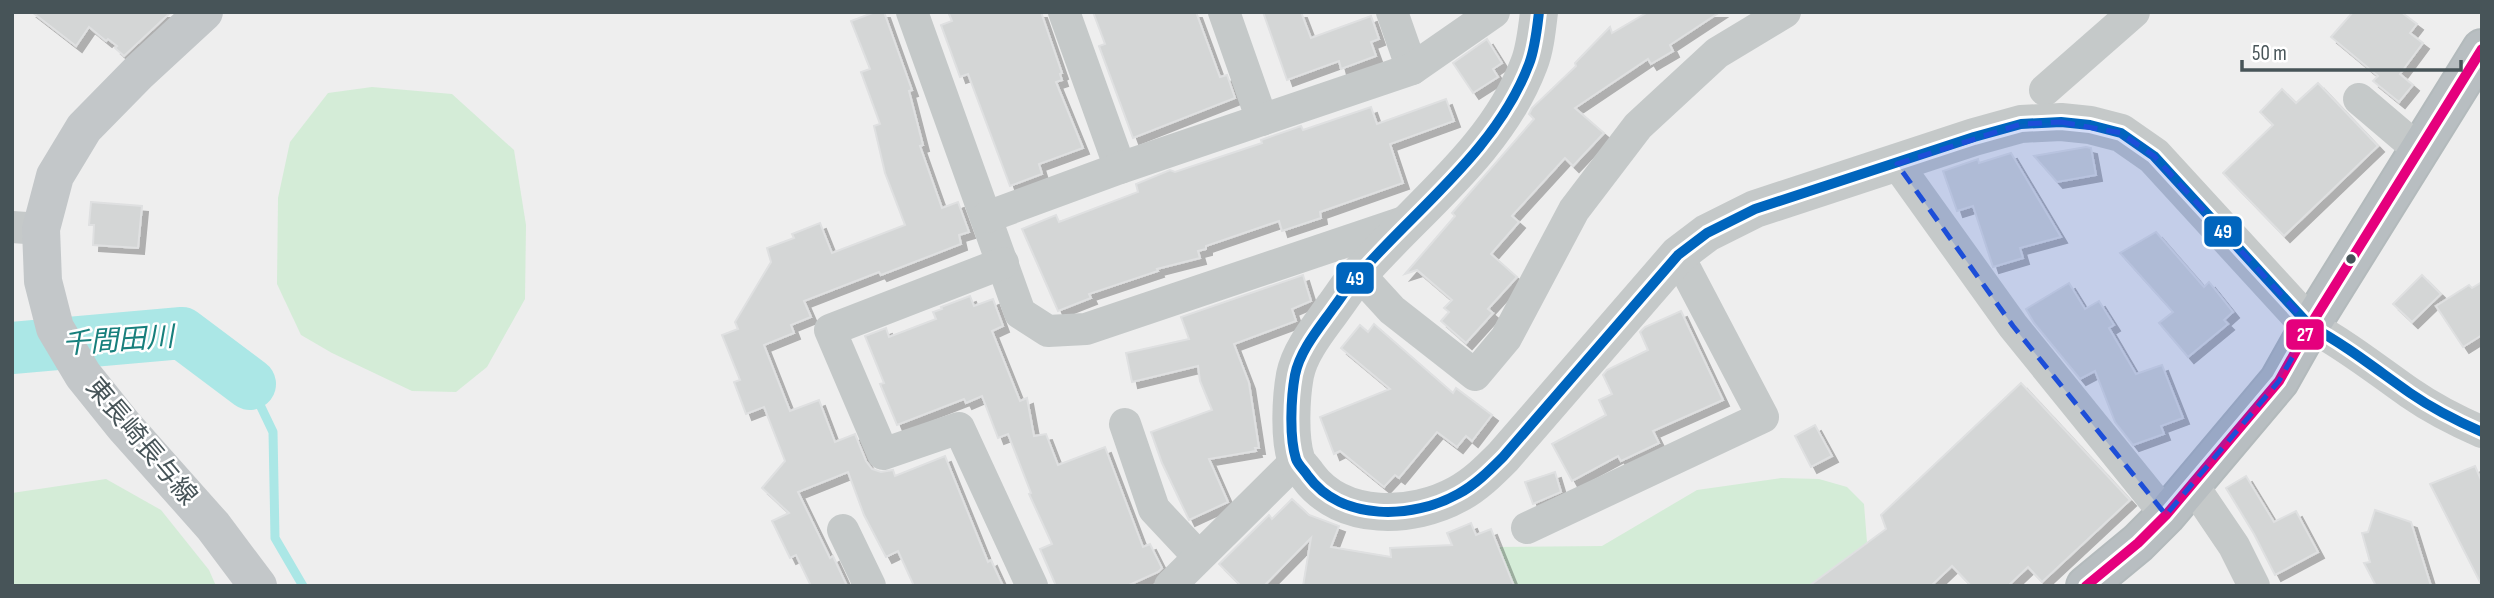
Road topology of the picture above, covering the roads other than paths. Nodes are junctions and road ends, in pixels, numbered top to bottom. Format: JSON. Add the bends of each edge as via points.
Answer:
{"nodes":[{"id":1,"x":205,"y":12,"type":"edge"},
{"id":2,"x":912,"y":12,"type":"edge"},
{"id":3,"x":1064,"y":12,"type":"edge"},
{"id":4,"x":1224,"y":12,"type":"edge"},
{"id":5,"x":1392,"y":12,"type":"edge"},
{"id":6,"x":1494,"y":12,"type":"edge"},
{"id":7,"x":1539,"y":12,"type":"edge"},
{"id":8,"x":1785,"y":12,"type":"edge"},
{"id":9,"x":2134,"y":12,"type":"edge"},
{"id":10,"x":2482,"y":49,"type":"edge"},
{"id":11,"x":1412,"y":69,"type":"junction"},
{"id":12,"x":2045,"y":90,"type":"dead end"},
{"id":13,"x":2359,"y":100,"type":"dead end"},
{"id":14,"x":1262,"y":120,"type":"junction"},
{"id":15,"x":2419,"y":150,"type":"junction"},
{"id":16,"x":1897,"y":164,"type":"junction"},
{"id":17,"x":1120,"y":168,"type":"junction"},
{"id":18,"x":987,"y":217,"type":"junction"},
{"id":19,"x":1411,"y":219,"type":"junction"},
{"id":20,"x":26,"y":228,"type":"edge"},
{"id":21,"x":1678,"y":255,"type":"junction"},
{"id":22,"x":1003,"y":263,"type":"junction"},
{"id":23,"x":1359,"y":274,"type":"junction"},
{"id":24,"x":2310,"y":326,"type":"junction"},
{"id":25,"x":1125,"y":424,"type":"dead end"},
{"id":26,"x":2482,"y":432,"type":"edge"},
{"id":27,"x":1297,"y":460,"type":"junction"},
{"id":28,"x":2192,"y":484,"type":"junction"},
{"id":29,"x":2166,"y":515,"type":"junction"},
{"id":30,"x":1527,"y":528,"type":"dead end"},
{"id":31,"x":843,"y":530,"type":"dead end"},
{"id":32,"x":1198,"y":556,"type":"junction"},
{"id":33,"x":258,"y":586,"type":"edge"},
{"id":34,"x":870,"y":586,"type":"edge"},
{"id":35,"x":1032,"y":586,"type":"edge"},
{"id":36,"x":1170,"y":586,"type":"edge"},
{"id":37,"x":2086,"y":586,"type":"edge"},
{"id":38,"x":2254,"y":586,"type":"edge"}],
"edges":[{"from":1,"to":20,"type":"main road","name":"東長崎長与線","via":[[84,128]]},
{"from":2,"to":18,"type":"street"},
{"from":3,"to":17,"type":"street"},
{"from":4,"to":14,"type":"street"},
{"from":5,"to":11,"type":"street"},
{"from":6,"to":11,"type":"street"},
{"from":7,"to":19,"type":"street","via":[[1530,63],[1510,103],[1475,151]]},
{"from":8,"to":23,"type":"street","via":[[1717,52],[1639,126],[1574,210],[1506,338],[1475,375],[1392,310]]},
{"from":9,"to":12,"type":"street"},
{"from":10,"to":15,"type":"highway"},
{"from":11,"to":14,"type":"street"},
{"from":13,"to":15,"type":"street"},
{"from":14,"to":17,"type":"street"},
{"from":15,"to":24,"type":"highway"},
{"from":16,"to":21,"type":"street","via":[[1755,209],[1707,233]]},
{"from":16,"to":24,"type":"street","via":[[2021,124],[2061,122],[2121,133],[2154,156]]},
{"from":16,"to":29,"type":"street","via":[[2013,326]]},
{"from":17,"to":18,"type":"street"},
{"from":18,"to":22,"type":"street"},
{"from":19,"to":22,"type":"street","via":[[1086,329],[1048,331],[1020,313]]},
{"from":19,"to":23,"type":"street"},
{"from":20,"to":33,"type":"main road","name":"東長崎長与線","via":[[55,328],[83,375],[213,526]]},
{"from":21,"to":27,"type":"street","via":[[1503,457],[1458,495],[1393,513],[1362,510],[1317,488]]},
{"from":21,"to":30,"type":"street","via":[[1763,417]]},
{"from":22,"to":35,"type":"street","via":[[830,330],[883,454],[959,428]]},
{"from":23,"to":27,"type":"street","via":[[1310,340],[1295,372],[1291,412]]},
{"from":24,"to":26,"type":"street","via":[[2450,418]]},
{"from":24,"to":28,"type":"highway","via":[[2279,381]]},
{"from":25,"to":32,"type":"street","via":[[1154,509]]},
{"from":27,"to":32,"type":"street"},
{"from":28,"to":29,"type":"highway"},
{"from":28,"to":38,"type":"street","via":[[2234,546]]},
{"from":29,"to":37,"type":"highway"},
{"from":31,"to":34,"type":"street"},
{"from":32,"to":36,"type":"street"}]}
